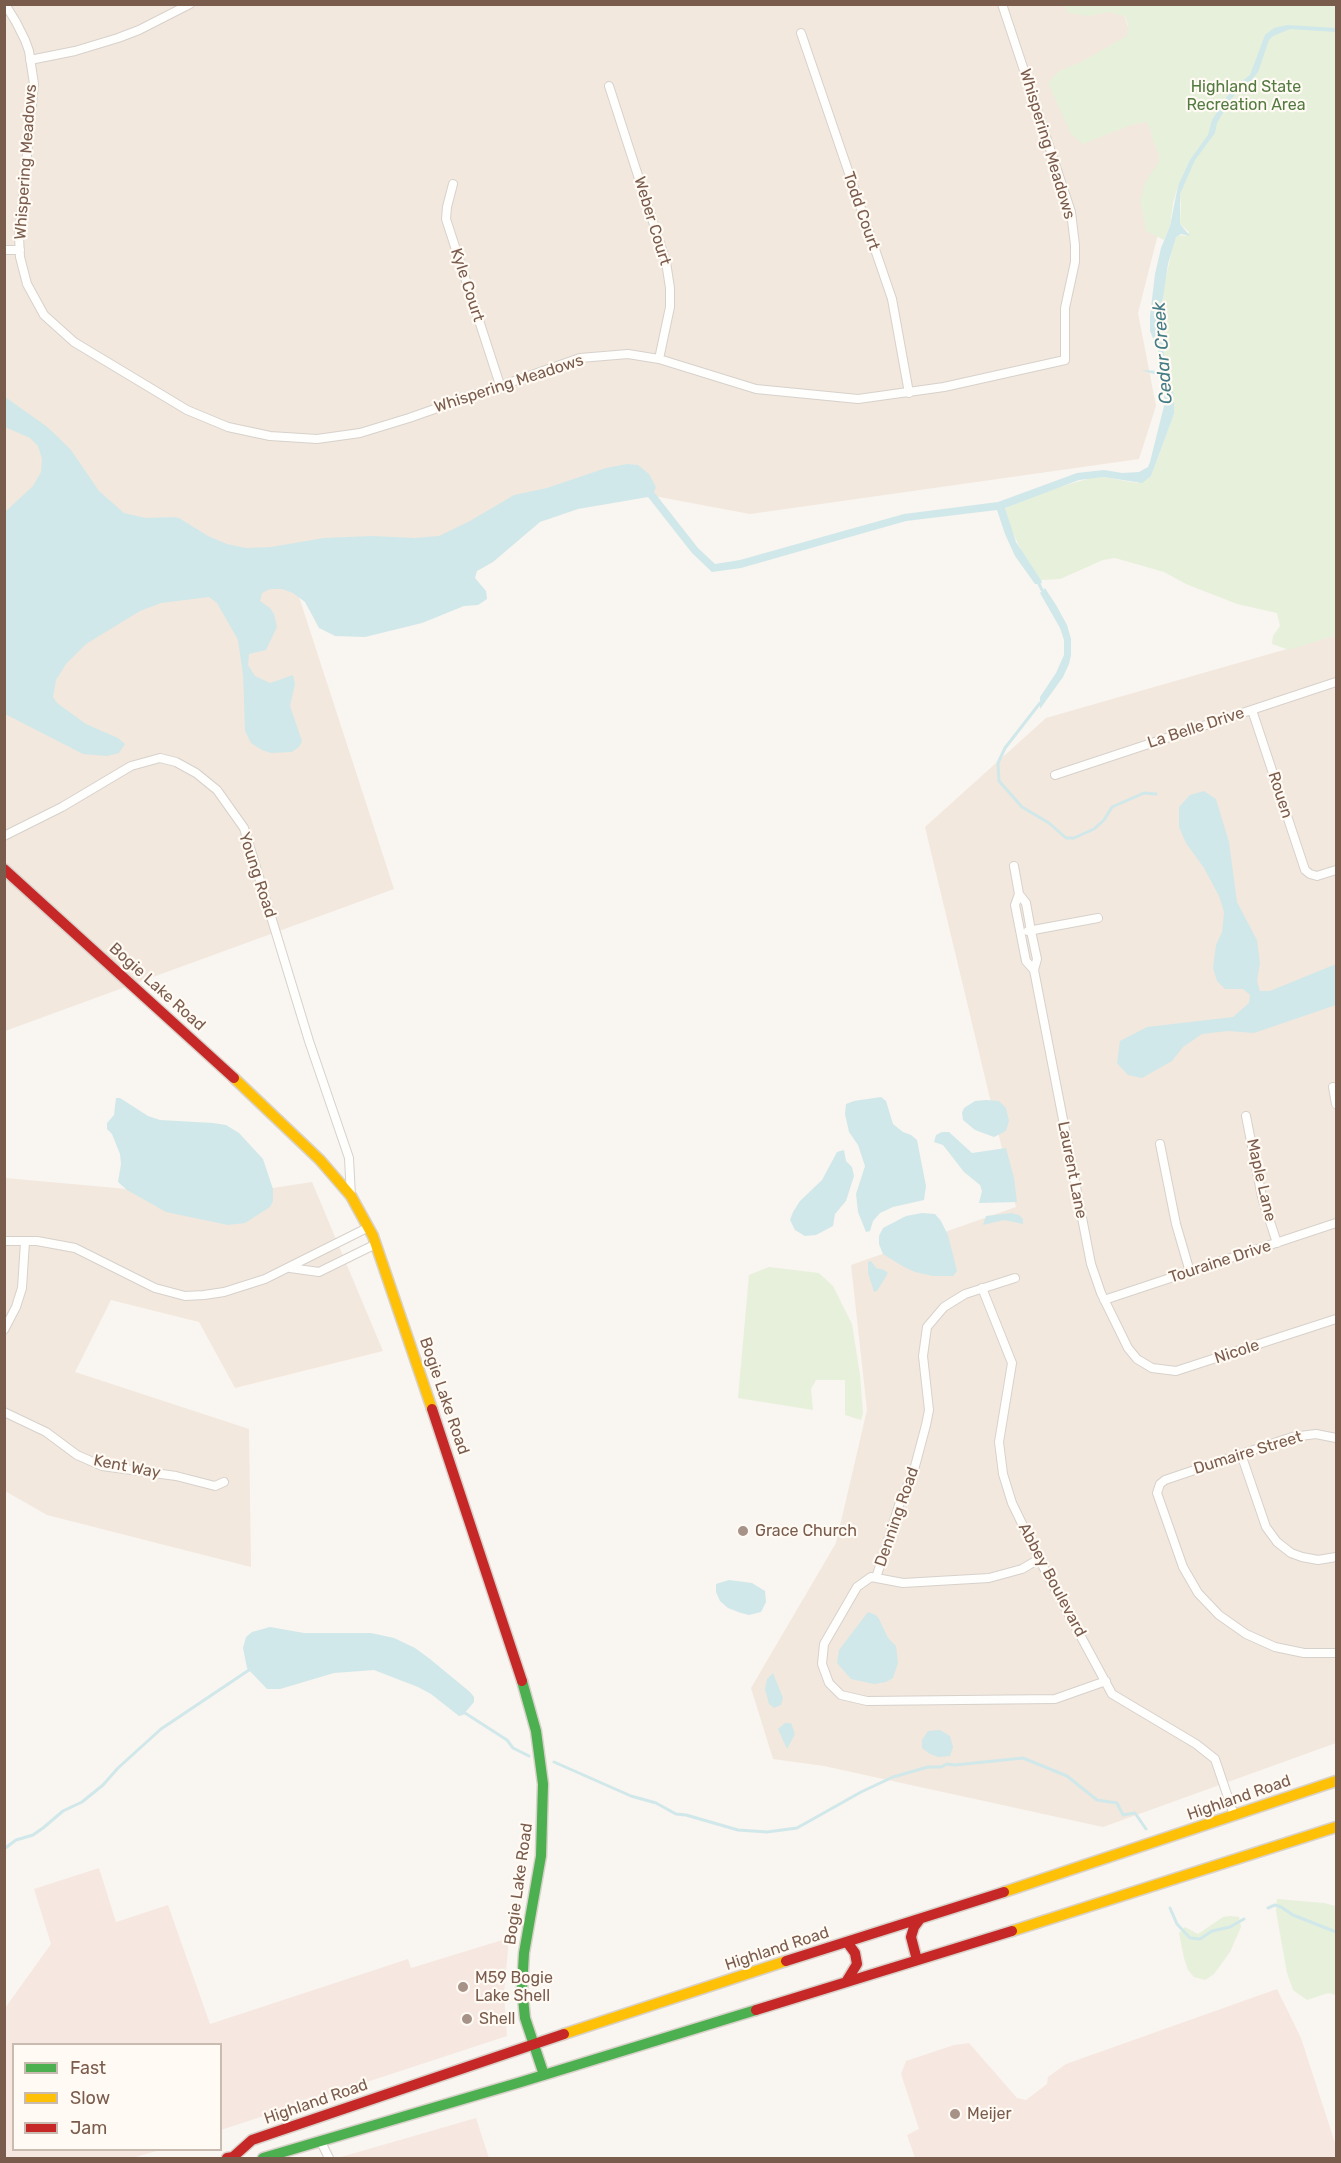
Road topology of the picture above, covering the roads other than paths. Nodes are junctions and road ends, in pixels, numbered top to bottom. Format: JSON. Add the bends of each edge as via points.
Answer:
{"nodes":[{"id":1,"x":5,"y":4,"type":"edge"},
{"id":2,"x":190,"y":4,"type":"edge"},
{"id":3,"x":1002,"y":4,"type":"edge"},
{"id":4,"x":801,"y":33,"type":"dead end"},
{"id":5,"x":30,"y":60,"type":"junction"},
{"id":6,"x":609,"y":86,"type":"dead end"},
{"id":7,"x":453,"y":184,"type":"dead end"},
{"id":8,"x":4,"y":250,"type":"edge"},
{"id":9,"x":20,"y":250,"type":"junction"},
{"id":10,"x":659,"y":359,"type":"junction"},
{"id":11,"x":500,"y":385,"type":"junction"},
{"id":12,"x":909,"y":393,"type":"junction"},
{"id":13,"x":1336,"y":682,"type":"edge"},
{"id":14,"x":1252,"y":710,"type":"junction"},
{"id":15,"x":1055,"y":775,"type":"dead end"},
{"id":16,"x":4,"y":836,"type":"edge"},
{"id":17,"x":1014,"y":866,"type":"dead end"},
{"id":18,"x":4,"y":869,"type":"edge"},
{"id":19,"x":1336,"y":870,"type":"edge"},
{"id":20,"x":1019,"y":894,"type":"junction"},
{"id":21,"x":1098,"y":918,"type":"dead end"},
{"id":22,"x":1031,"y":931,"type":"junction"},
{"id":23,"x":1021,"y":933,"type":"junction"},
{"id":24,"x":1034,"y":970,"type":"junction"},
{"id":25,"x":1333,"y":1087,"type":"dead end"},
{"id":26,"x":1336,"y":1104,"type":"edge"},
{"id":27,"x":1246,"y":1116,"type":"dead end"},
{"id":28,"x":1160,"y":1144,"type":"dead end"},
{"id":29,"x":351,"y":1196,"type":"junction"},
{"id":30,"x":1336,"y":1223,"type":"edge"},
{"id":31,"x":369,"y":1227,"type":"junction"},
{"id":32,"x":4,"y":1241,"type":"edge"},
{"id":33,"x":25,"y":1242,"type":"junction"},
{"id":34,"x":1277,"y":1243,"type":"junction"},
{"id":35,"x":376,"y":1245,"type":"junction"},
{"id":36,"x":288,"y":1268,"type":"junction"},
{"id":37,"x":1190,"y":1272,"type":"junction"},
{"id":38,"x":1015,"y":1278,"type":"dead end"},
{"id":39,"x":982,"y":1288,"type":"junction"},
{"id":40,"x":1104,"y":1300,"type":"junction"},
{"id":41,"x":1336,"y":1319,"type":"edge"},
{"id":42,"x":4,"y":1330,"type":"edge"},
{"id":43,"x":1137,"y":1359,"type":"joint"},
{"id":44,"x":4,"y":1412,"type":"edge"},
{"id":45,"x":1336,"y":1438,"type":"edge"},
{"id":46,"x":1241,"y":1454,"type":"junction"},
{"id":47,"x":224,"y":1482,"type":"dead end"},
{"id":48,"x":1336,"y":1557,"type":"edge"},
{"id":49,"x":1039,"y":1558,"type":"junction"},
{"id":50,"x":876,"y":1578,"type":"junction"},
{"id":51,"x":1336,"y":1653,"type":"edge"},
{"id":52,"x":1106,"y":1681,"type":"junction"},
{"id":53,"x":1336,"y":1781,"type":"edge"},
{"id":54,"x":1234,"y":1815,"type":"junction"},
{"id":55,"x":1336,"y":1827,"type":"edge"},
{"id":56,"x":920,"y":1919,"type":"junction"},
{"id":57,"x":847,"y":1942,"type":"junction"},
{"id":58,"x":917,"y":1960,"type":"junction"},
{"id":59,"x":846,"y":1982,"type":"junction"},
{"id":60,"x":534,"y":2044,"type":"junction"},
{"id":61,"x":544,"y":2075,"type":"junction"},
{"id":62,"x":318,"y":2117,"type":"junction"},
{"id":63,"x":321,"y":2142,"type":"junction"},
{"id":64,"x":234,"y":2158,"type":"edge"},
{"id":65,"x":262,"y":2158,"type":"edge"},
{"id":66,"x":329,"y":2158,"type":"edge"}],
"edges":[{"from":1,"to":5,"type":"street","name":"Whispering Meadows","via":[[25,40]]},
{"from":2,"to":5,"type":"street","via":[[118,38]]},
{"from":3,"to":12,"type":"street","name":"Whispering Meadows","via":[[1071,212],[1075,262],[1065,308],[1065,360]]},
{"from":4,"to":12,"type":"street","name":"Todd Court","via":[[892,299]]},
{"from":5,"to":9,"type":"street","name":"Whispering Meadows","via":[[34,84]]},
{"from":6,"to":10,"type":"street","name":"Weber Court","via":[[666,262],[670,308]]},
{"from":7,"to":11,"type":"street","name":"Kyle Court","via":[[446,219]]},
{"from":8,"to":9,"type":"street"},
{"from":9,"to":11,"type":"street","name":"Whispering Meadows","via":[[32,294],[44,315],[63,334],[136,381],[228,428],[317,439],[360,433]]},
{"from":10,"to":11,"type":"street","name":"Whispering Meadows","via":[[628,354],[580,358]]},
{"from":10,"to":12,"type":"street","name":"Whispering Meadows","via":[[756,389],[858,399]]},
{"from":13,"to":14,"type":"street","name":"La Belle Drive"},
{"from":14,"to":15,"type":"street","name":"La Belle Drive"},
{"from":14,"to":19,"type":"street","name":"Rouen","via":[[1304,867],[1313,875]]},
{"from":16,"to":29,"type":"street","name":"Young Road","via":[[131,766],[160,758],[196,773],[217,790],[244,828],[349,1158]]},
{"from":17,"to":20,"type":"street","name":"Laurent Lane"},
{"from":18,"to":29,"type":"main road","name":"Bogie Lake Road","via":[[303,1143]]},
{"from":20,"to":22,"type":"street","name":"Laurent Lane","via":[[1026,903]]},
{"from":20,"to":23,"type":"street","name":"Laurent Lane","via":[[1015,904]]},
{"from":21,"to":22,"type":"street"},
{"from":22,"to":23,"type":"street"},
{"from":22,"to":24,"type":"street","name":"Laurent Lane"},
{"from":23,"to":24,"type":"street","name":"Laurent Lane","via":[[1026,961]]},
{"from":24,"to":40,"type":"street","name":"Laurent Lane","via":[[1089,1257]]},
{"from":25,"to":26,"type":"street"},
{"from":27,"to":34,"type":"street","name":"Maple Lane","via":[[1262,1197]]},
{"from":28,"to":37,"type":"street"},
{"from":29,"to":31,"type":"main road","name":"Bogie Lake Road"},
{"from":30,"to":34,"type":"street","name":"Touraine Drive"},
{"from":31,"to":35,"type":"main road","name":"Bogie Lake Road"},
{"from":31,"to":36,"type":"street"},
{"from":32,"to":33,"type":"street"},
{"from":33,"to":36,"type":"street","via":[[75,1248],[155,1288],[185,1296],[224,1292]]},
{"from":33,"to":42,"type":"street","via":[[22,1288]]},
{"from":34,"to":37,"type":"street","name":"Touraine Drive"},
{"from":35,"to":36,"type":"street","via":[[319,1272]]},
{"from":35,"to":60,"type":"main road","name":"Bogie Lake Road","via":[[495,1596],[536,1731],[543,1784],[543,1830],[522,1981],[524,2012]]},
{"from":37,"to":40,"type":"street","name":"Touraine Drive"},
{"from":38,"to":39,"type":"street","name":"Denning Road"},
{"from":39,"to":49,"type":"street","name":"Abbey Boulevard","via":[[1012,1363],[999,1442],[1003,1474],[1012,1503]]},
{"from":39,"to":50,"type":"street","name":"Denning Road","via":[[944,1307],[927,1327],[923,1356],[929,1410],[926,1425]]},
{"from":40,"to":43,"type":"street","name":"Laurent Lane"},
{"from":41,"to":43,"type":"street","name":"Nicole","via":[[1183,1370],[1156,1370]]},
{"from":44,"to":47,"type":"street","name":"Kent Way","via":[[102,1466],[176,1476],[214,1486]]},
{"from":45,"to":46,"type":"street","name":"Dumaire Street","via":[[1301,1435]]},
{"from":46,"to":48,"type":"street","via":[[1266,1527],[1277,1542],[1302,1557]]},
{"from":46,"to":51,"type":"street","name":"Dumaire Street","via":[[1161,1482],[1158,1496],[1177,1556],[1194,1588],[1236,1629],[1275,1647],[1304,1653]]},
{"from":49,"to":50,"type":"street","via":[[1022,1569],[989,1578],[903,1583]]},
{"from":49,"to":52,"type":"street","name":"Abbey Boulevard"},
{"from":50,"to":52,"type":"street","name":"Denning Road","via":[[871,1577],[857,1587],[824,1644],[822,1664],[829,1683],[841,1695],[867,1701],[1055,1699]]},
{"from":52,"to":54,"type":"street","name":"Abbey Boulevard","via":[[1112,1694],[1215,1759]]},
{"from":53,"to":54,"type":"main road","name":"Highland Road"},
{"from":54,"to":56,"type":"main road","name":"Highland Road"},
{"from":55,"to":58,"type":"main road"},
{"from":56,"to":57,"type":"main road","name":"Highland Road"},
{"from":56,"to":58,"type":"main road","via":[[911,1937]]},
{"from":57,"to":59,"type":"main road","via":[[857,1964]]},
{"from":57,"to":60,"type":"main road","name":"Highland Road"},
{"from":58,"to":59,"type":"main road"},
{"from":59,"to":61,"type":"main road"},
{"from":60,"to":61,"type":"main road","name":"Bogie Lake Road"},
{"from":60,"to":62,"type":"main road","name":"Highland Road"},
{"from":61,"to":63,"type":"main road"},
{"from":62,"to":63,"type":"main road","via":[[315,2133]]},
{"from":62,"to":64,"type":"main road","name":"Highland Road","via":[[252,2139]]},
{"from":63,"to":65,"type":"main road"},
{"from":63,"to":66,"type":"street"}]}
